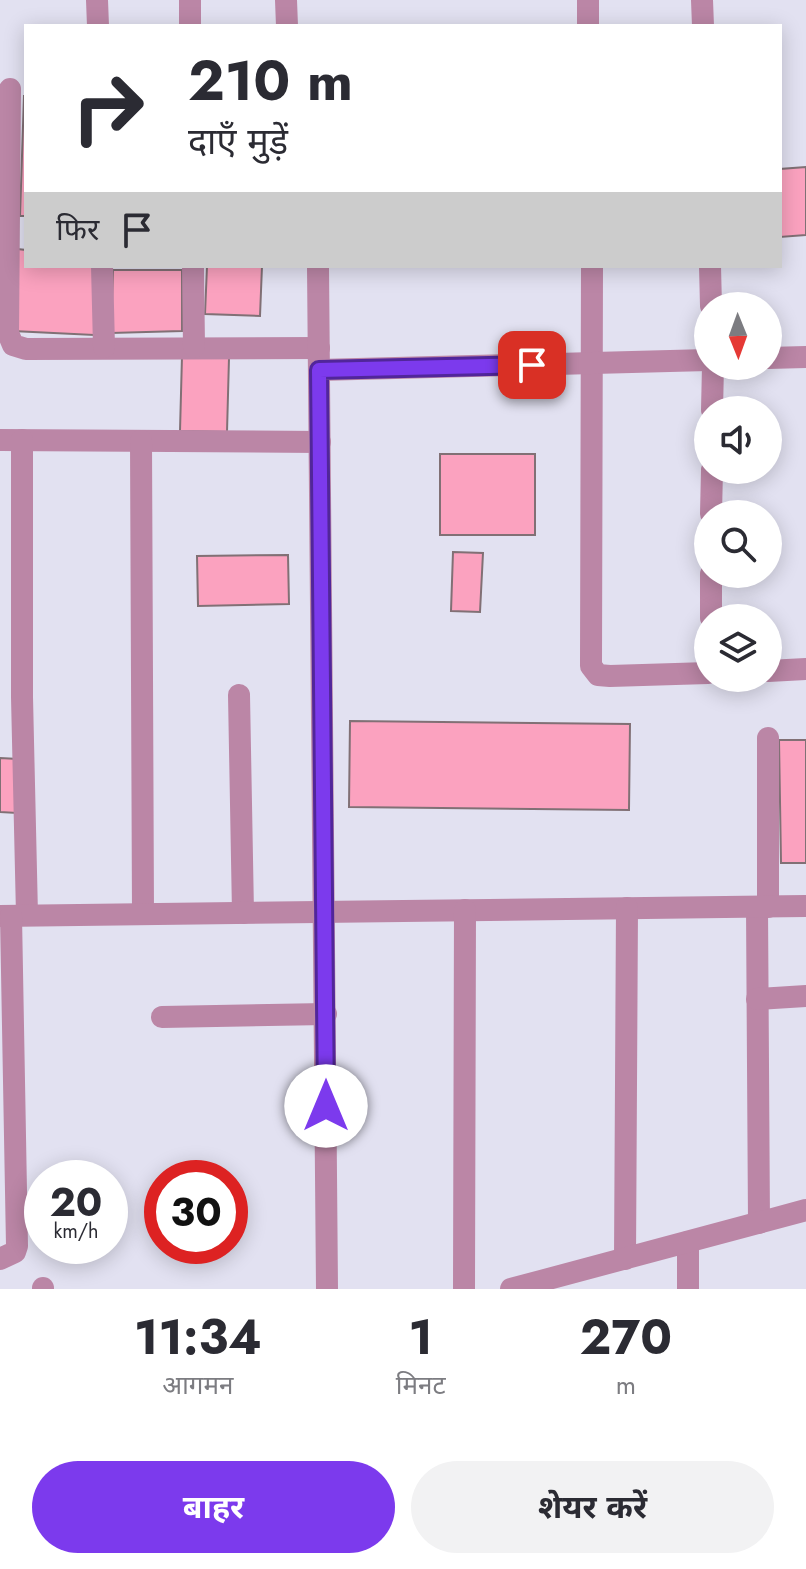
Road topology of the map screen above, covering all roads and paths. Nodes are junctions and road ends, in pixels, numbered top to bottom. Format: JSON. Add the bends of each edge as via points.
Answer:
{"nodes":[{"id":1,"x":97,"y":0,"type":"edge"},
{"id":2,"x":190,"y":0,"type":"edge"},
{"id":3,"x":286,"y":0,"type":"edge"},
{"id":4,"x":588,"y":0,"type":"edge"},
{"id":5,"x":702,"y":0,"type":"edge"},
{"id":6,"x":98,"y":24,"type":"edge"},
{"id":7,"x":190,"y":24,"type":"edge"},
{"id":8,"x":287,"y":24,"type":"edge"},
{"id":9,"x":588,"y":24,"type":"edge"},
{"id":10,"x":703,"y":24,"type":"edge"},
{"id":11,"x":12,"y":89,"type":"edge"},
{"id":12,"x":102,"y":268,"type":"edge"},
{"id":13,"x":193,"y":268,"type":"edge"},
{"id":14,"x":318,"y":268,"type":"edge"},
{"id":15,"x":592,"y":268,"type":"edge"},
{"id":16,"x":710,"y":268,"type":"edge"},
{"id":17,"x":711,"y":292,"type":"edge"},
{"id":18,"x":104,"y":347,"type":"junction"},
{"id":19,"x":194,"y":347,"type":"junction"},
{"id":20,"x":806,"y":357,"type":"edge"},
{"id":21,"x":782,"y":358,"type":"edge"},
{"id":22,"x":319,"y":359,"type":"junction"},
{"id":23,"x":694,"y":360,"type":"edge"},
{"id":24,"x":593,"y":363,"type":"junction"},
{"id":25,"x":11,"y":440,"type":"edge"},
{"id":26,"x":141,"y":441,"type":"junction"},
{"id":27,"x":320,"y":442,"type":"junction"},
{"id":28,"x":806,"y":669,"type":"edge"},
{"id":29,"x":782,"y":670,"type":"edge"},
{"id":30,"x":694,"y":673,"type":"edge"},
{"id":31,"x":239,"y":695,"type":"dead end"},
{"id":32,"x":768,"y":738,"type":"dead end"},
{"id":33,"x":806,"y":906,"type":"edge"},
{"id":34,"x":762,"y":907,"type":"junction"},
{"id":35,"x":627,"y":908,"type":"junction"},
{"id":36,"x":465,"y":910,"type":"junction"},
{"id":37,"x":325,"y":912,"type":"junction"},
{"id":38,"x":243,"y":913,"type":"junction"},
{"id":39,"x":143,"y":914,"type":"junction"},
{"id":40,"x":13,"y":916,"type":"edge"},
{"id":41,"x":806,"y":996,"type":"edge"},
{"id":42,"x":757,"y":999,"type":"junction"},
{"id":43,"x":326,"y":1014,"type":"junction"},
{"id":44,"x":162,"y":1017,"type":"dead end"},
{"id":45,"x":806,"y":1210,"type":"edge"},
{"id":46,"x":759,"y":1223,"type":"junction"},
{"id":47,"x":688,"y":1242,"type":"junction"},
{"id":48,"x":0,"y":1259,"type":"edge"},
{"id":49,"x":625,"y":1259,"type":"junction"},
{"id":50,"x":327,"y":1289,"type":"edge"},
{"id":51,"x":464,"y":1289,"type":"edge"},
{"id":52,"x":511,"y":1289,"type":"edge"},
{"id":53,"x":688,"y":1289,"type":"edge"}],
"edges":[{"from":1,"to":6,"type":"street"},
{"from":2,"to":7,"type":"street"},
{"from":3,"to":8,"type":"street"},
{"from":4,"to":9,"type":"street"},
{"from":5,"to":10,"type":"street"},
{"from":11,"to":18,"type":"street","via":[[8,333],[13,345],[26,349]]},
{"from":12,"to":18,"type":"street"},
{"from":13,"to":19,"type":"street"},
{"from":14,"to":22,"type":"street"},
{"from":15,"to":24,"type":"street"},
{"from":16,"to":17,"type":"street"},
{"from":18,"to":19,"type":"street"},
{"from":19,"to":22,"type":"street"},
{"from":20,"to":21,"type":"street"},
{"from":22,"to":24,"type":"street"},
{"from":22,"to":27,"type":"street"},
{"from":23,"to":24,"type":"street"},
{"from":24,"to":30,"type":"street","via":[[591,666],[598,675],[610,676]]},
{"from":25,"to":26,"type":"street"},
{"from":25,"to":40,"type":"street","via":[[22,697]]},
{"from":26,"to":27,"type":"street"},
{"from":26,"to":39,"type":"street"},
{"from":27,"to":37,"type":"street"},
{"from":28,"to":29,"type":"street"},
{"from":31,"to":38,"type":"street"},
{"from":32,"to":34,"type":"street"},
{"from":33,"to":34,"type":"street"},
{"from":34,"to":35,"type":"street"},
{"from":34,"to":42,"type":"street"},
{"from":35,"to":36,"type":"street"},
{"from":35,"to":49,"type":"street"},
{"from":36,"to":37,"type":"street"},
{"from":36,"to":51,"type":"street"},
{"from":37,"to":38,"type":"street"},
{"from":37,"to":43,"type":"street"},
{"from":38,"to":39,"type":"street"},
{"from":39,"to":40,"type":"street"},
{"from":40,"to":48,"type":"street","via":[[17,1246]]},
{"from":41,"to":42,"type":"street"},
{"from":42,"to":46,"type":"street"},
{"from":43,"to":44,"type":"street"},
{"from":43,"to":50,"type":"street"},
{"from":45,"to":46,"type":"street"},
{"from":46,"to":47,"type":"street"},
{"from":47,"to":49,"type":"street"},
{"from":47,"to":53,"type":"street"},
{"from":49,"to":52,"type":"street"}]}
